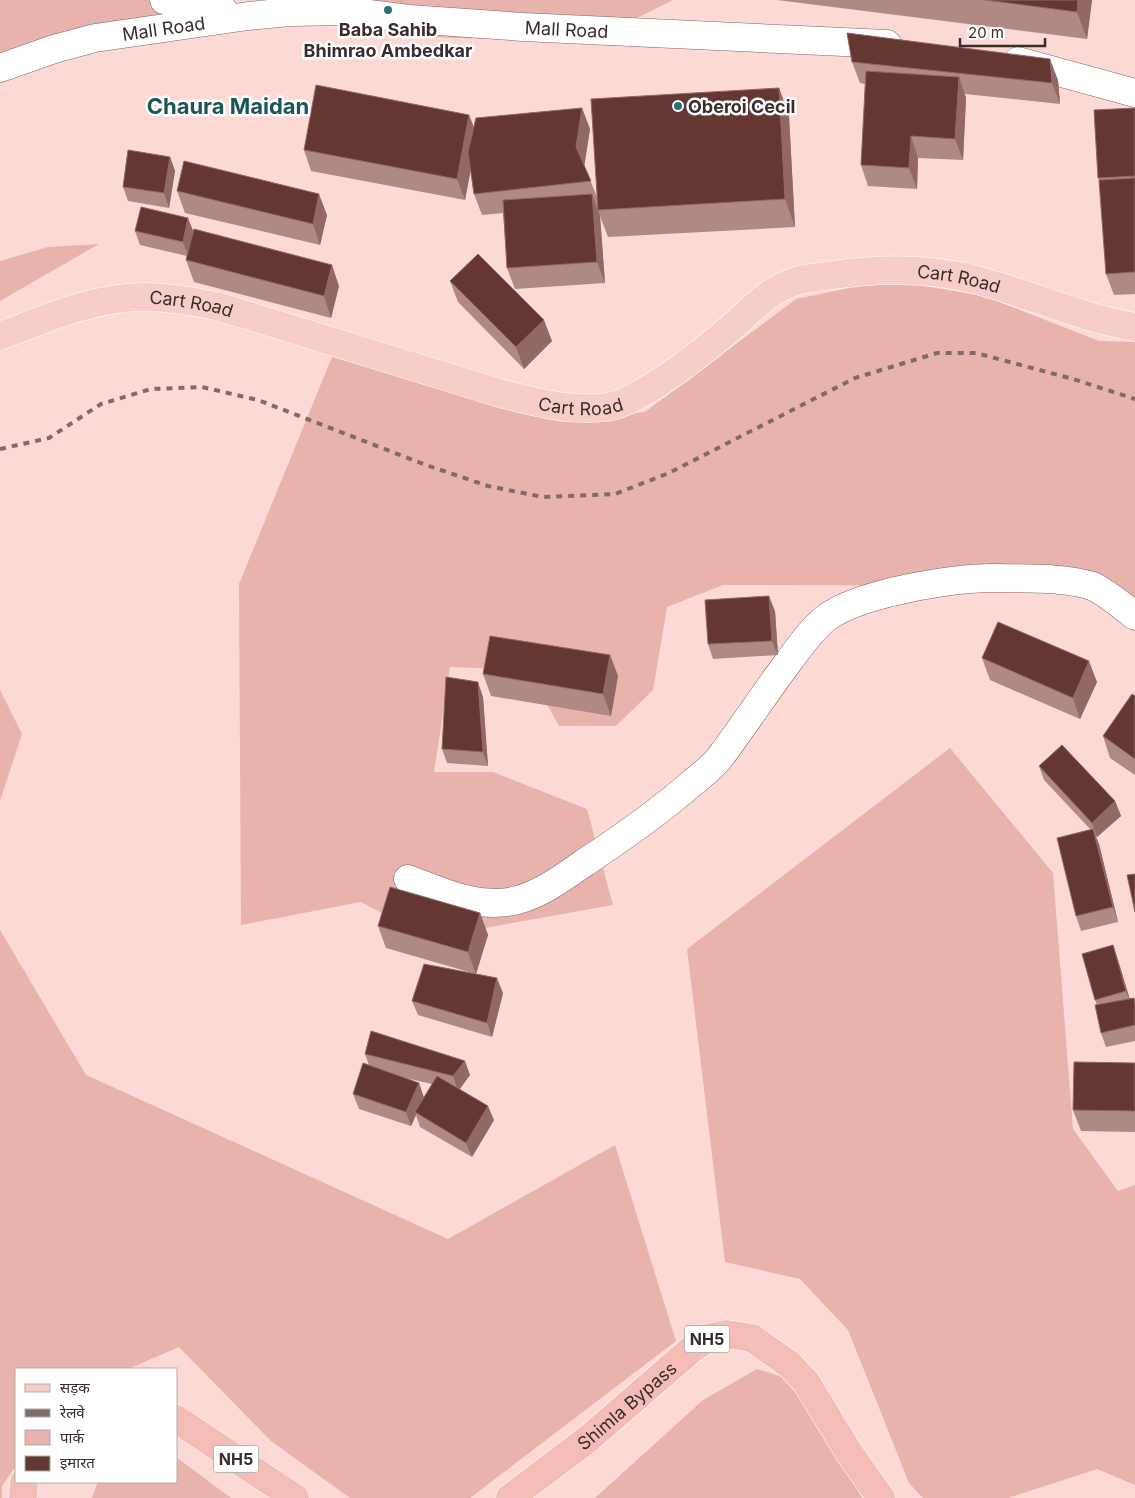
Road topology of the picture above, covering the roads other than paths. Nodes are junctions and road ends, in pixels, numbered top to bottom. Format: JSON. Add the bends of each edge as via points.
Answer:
{"nodes":[{"id":1,"x":164,"y":0,"type":"edge"},
{"id":2,"x":334,"y":5,"type":"edge"},
{"id":3,"x":248,"y":16,"type":"junction"},
{"id":4,"x":910,"y":46,"type":"edge"},
{"id":5,"x":992,"y":53,"type":"edge"},
{"id":6,"x":0,"y":68,"type":"edge"},
{"id":7,"x":1135,"y":93,"type":"edge"},
{"id":8,"x":1135,"y":327,"type":"edge"},
{"id":9,"x":0,"y":336,"type":"edge"},
{"id":10,"x":1135,"y":616,"type":"edge"},
{"id":11,"x":408,"y":879,"type":"dead end"},
{"id":12,"x":178,"y":1420,"type":"edge"},
{"id":13,"x":24,"y":1483,"type":"edge"},
{"id":14,"x":24,"y":1498,"type":"edge"},
{"id":15,"x":295,"y":1498,"type":"edge"},
{"id":16,"x":510,"y":1498,"type":"edge"},
{"id":17,"x":881,"y":1498,"type":"edge"}],
"edges":[{"from":1,"to":3,"type":"street"},
{"from":2,"to":3,"type":"street","name":"Mall Road"},
{"from":2,"to":4,"type":"street","name":"Mall Road","via":[[409,19]]},
{"from":3,"to":6,"type":"street","name":"Mall Road","via":[[95,38]]},
{"from":5,"to":7,"type":"street"},
{"from":8,"to":9,"type":"main road","name":"Cart Road","via":[[1086,316],[979,280],[935,272],[861,270],[797,281],[774,290],[699,355],[661,383],[608,407],[575,408],[499,393],[217,306],[183,300],[119,299],[80,307]]},
{"from":10,"to":11,"type":"street","via":[[1094,586],[1054,580],[951,580],[850,605],[826,618],[806,639],[719,759],[632,832],[560,880],[531,897],[485,904]]},
{"from":12,"to":15,"type":"highway","number":"NH5"},
{"from":13,"to":14,"type":"highway"},
{"from":16,"to":17,"type":"highway","name":"Shimla Bypass","number":"NH5","via":[[588,1439],[692,1349],[708,1338],[727,1334],[752,1338],[790,1365],[806,1382]]}]}
